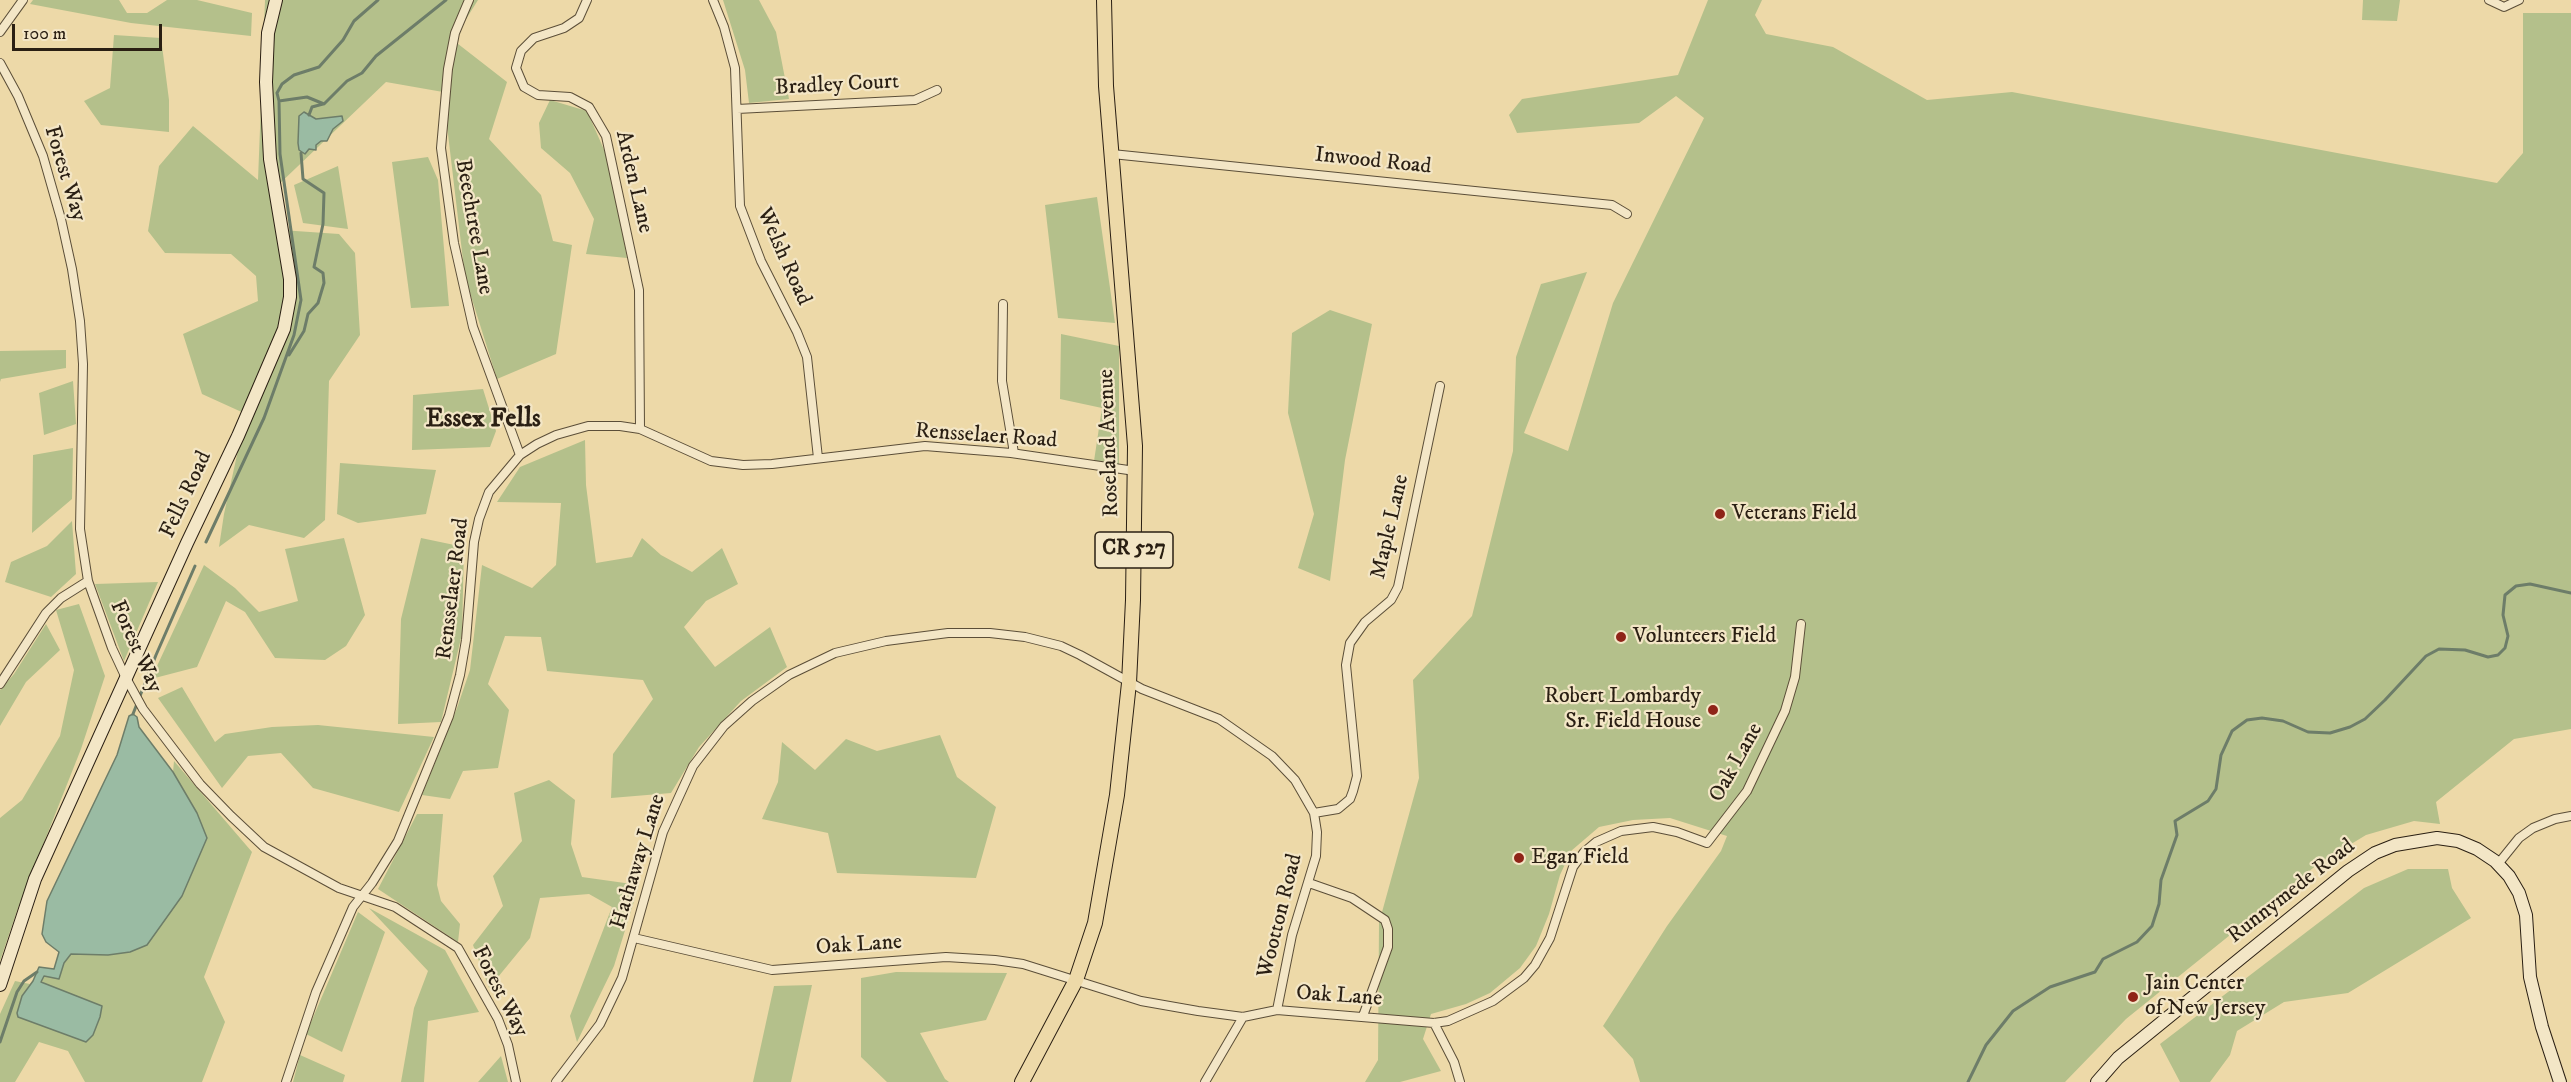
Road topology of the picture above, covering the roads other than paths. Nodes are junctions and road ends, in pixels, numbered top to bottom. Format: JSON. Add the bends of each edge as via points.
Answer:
{"nodes":[{"id":1,"x":23,"y":0,"type":"edge"},
{"id":2,"x":276,"y":0,"type":"edge"},
{"id":3,"x":469,"y":0,"type":"edge"},
{"id":4,"x":587,"y":0,"type":"edge"},
{"id":5,"x":713,"y":0,"type":"edge"},
{"id":6,"x":1104,"y":0,"type":"edge"},
{"id":7,"x":2489,"y":0,"type":"edge"},
{"id":8,"x":2518,"y":0,"type":"edge"},
{"id":9,"x":0,"y":32,"type":"edge"},
{"id":10,"x":0,"y":63,"type":"edge"},
{"id":11,"x":937,"y":90,"type":"dead end"},
{"id":12,"x":736,"y":109,"type":"junction"},
{"id":13,"x":1112,"y":154,"type":"junction"},
{"id":14,"x":1627,"y":214,"type":"dead end"},
{"id":15,"x":1003,"y":304,"type":"dead end"},
{"id":16,"x":1440,"y":386,"type":"dead end"},
{"id":17,"x":640,"y":429,"type":"junction"},
{"id":18,"x":1014,"y":453,"type":"junction"},
{"id":19,"x":520,"y":455,"type":"junction"},
{"id":20,"x":818,"y":458,"type":"junction"},
{"id":21,"x":1135,"y":471,"type":"junction"},
{"id":22,"x":88,"y":581,"type":"junction"},
{"id":23,"x":1801,"y":624,"type":"dead end"},
{"id":24,"x":126,"y":678,"type":"junction"},
{"id":25,"x":1129,"y":682,"type":"junction"},
{"id":26,"x":0,"y":684,"type":"edge"},
{"id":27,"x":1314,"y":813,"type":"junction"},
{"id":28,"x":2571,"y":816,"type":"edge"},
{"id":29,"x":2498,"y":864,"type":"junction"},
{"id":30,"x":1309,"y":883,"type":"junction"},
{"id":31,"x":363,"y":894,"type":"junction"},
{"id":32,"x":634,"y":938,"type":"junction"},
{"id":33,"x":1076,"y":980,"type":"junction"},
{"id":34,"x":0,"y":985,"type":"edge"},
{"id":35,"x":1277,"y":1010,"type":"junction"},
{"id":36,"x":1363,"y":1016,"type":"junction"},
{"id":37,"x":1243,"y":1017,"type":"junction"},
{"id":38,"x":1434,"y":1023,"type":"junction"},
{"id":39,"x":286,"y":1082,"type":"edge"},
{"id":40,"x":516,"y":1082,"type":"edge"},
{"id":41,"x":556,"y":1082,"type":"edge"},
{"id":42,"x":1022,"y":1082,"type":"edge"},
{"id":43,"x":1204,"y":1082,"type":"edge"},
{"id":44,"x":1460,"y":1082,"type":"edge"},
{"id":45,"x":2097,"y":1082,"type":"edge"},
{"id":46,"x":2560,"y":1082,"type":"edge"}],
"edges":[{"from":1,"to":9,"type":"street"},
{"from":2,"to":24,"type":"street","name":"Fells Road","via":[[268,33],[267,120],[290,279],[288,313],[238,436]]},
{"from":3,"to":19,"type":"street","name":"Beechtree Lane","via":[[455,33],[448,69],[441,147],[454,243],[473,327]]},
{"from":4,"to":17,"type":"street","name":"Arden Lane","via":[[579,18],[564,28],[534,38],[521,51],[516,68],[524,87],[538,95],[570,97],[590,107],[606,136],[639,290]]},
{"from":5,"to":12,"type":"street","name":"Welsh Road","via":[[735,68]]},
{"from":6,"to":13,"type":"main road","name":"Roseland Avenue","number":"CR 527"},
{"from":7,"to":8,"type":"street","via":[[2504,6]]},
{"from":10,"to":22,"type":"street","name":"Forest Way","via":[[43,156],[72,269],[83,364],[80,529]]},
{"from":11,"to":12,"type":"street","name":"Bradley Court","via":[[915,100]]},
{"from":12,"to":20,"type":"street","name":"Welsh Road","via":[[740,206],[761,261],[807,357]]},
{"from":13,"to":14,"type":"street","name":"Inwood Road","via":[[1612,205]]},
{"from":13,"to":21,"type":"main road","name":"Roseland Avenue","number":"CR 527"},
{"from":15,"to":18,"type":"street","via":[[1002,381]]},
{"from":16,"to":27,"type":"street","name":"Maple Lane","via":[[1398,587],[1391,600],[1365,622],[1350,643],[1346,664],[1357,776],[1353,791],[1338,809]]},
{"from":17,"to":19,"type":"street","name":"Rensselaer Road","via":[[588,426],[556,435]]},
{"from":17,"to":20,"type":"street","name":"Rensselaer Road","via":[[711,461],[743,465]]},
{"from":18,"to":20,"type":"street","name":"Rensselaer Road","via":[[925,446]]},
{"from":18,"to":21,"type":"street","name":"Rensselaer Road"},
{"from":19,"to":31,"type":"street","name":"Rensselaer Road","via":[[489,492],[479,519],[466,640],[449,716],[398,841]]},
{"from":21,"to":25,"type":"main road","name":"Roseland Avenue","number":"CR 527"},
{"from":22,"to":24,"type":"street","name":"Forest Way"},
{"from":22,"to":26,"type":"street","via":[[46,613]]},
{"from":23,"to":38,"type":"street","name":"Oak Lane","via":[[1796,677],[1785,711],[1747,791],[1707,843],[1653,827],[1620,831],[1596,842],[1573,867],[1550,938],[1524,978],[1478,1010]]},
{"from":24,"to":31,"type":"street","name":"Forest Way","via":[[143,709],[200,784],[264,847],[339,888]]},
{"from":24,"to":34,"type":"street","name":"Fells Road","via":[[35,879]]},
{"from":25,"to":27,"type":"street","name":"Wootton Road","via":[[1219,718],[1239,731],[1295,780]]},
{"from":25,"to":32,"type":"street","name":"Hathaway Lane","via":[[1061,646],[990,633],[886,640],[835,653],[789,675],[724,726],[693,766],[663,832]]},
{"from":25,"to":33,"type":"main road","name":"Roseland Avenue","number":"CR 527","via":[[1117,795],[1097,912]]},
{"from":27,"to":30,"type":"street","name":"Wootton Road","via":[[1316,856]]},
{"from":28,"to":29,"type":"street","via":[[2533,828],[2519,838]]},
{"from":29,"to":45,"type":"street","name":"Runnymede Road","via":[[2477,849],[2438,838],[2375,853],[2320,893],[2118,1058]]},
{"from":29,"to":46,"type":"street","name":"Runnymede Road","via":[[2519,893],[2526,915],[2530,977]]},
{"from":30,"to":35,"type":"street","name":"Wootton Road","via":[[1292,935]]},
{"from":30,"to":36,"type":"street","via":[[1352,898],[1385,920],[1388,947]]},
{"from":31,"to":39,"type":"street","name":"Rensselaer Road","via":[[352,907],[320,983]]},
{"from":31,"to":40,"type":"street","name":"Forest Way","via":[[395,907],[458,948],[498,1019]]},
{"from":32,"to":33,"type":"street","name":"Oak Lane","via":[[772,970],[946,957],[1023,964]]},
{"from":32,"to":41,"type":"street","name":"Hathaway Lane","via":[[622,978],[600,1024]]},
{"from":33,"to":37,"type":"street","name":"Oak Lane","via":[[1141,1001]]},
{"from":33,"to":42,"type":"main road","name":"Roseland Avenue","number":"CR 527"},
{"from":35,"to":36,"type":"street","name":"Oak Lane"},
{"from":35,"to":37,"type":"street","name":"Oak Lane"},
{"from":36,"to":38,"type":"street","name":"Oak Lane"},
{"from":37,"to":43,"type":"street"},
{"from":38,"to":44,"type":"street"}]}
